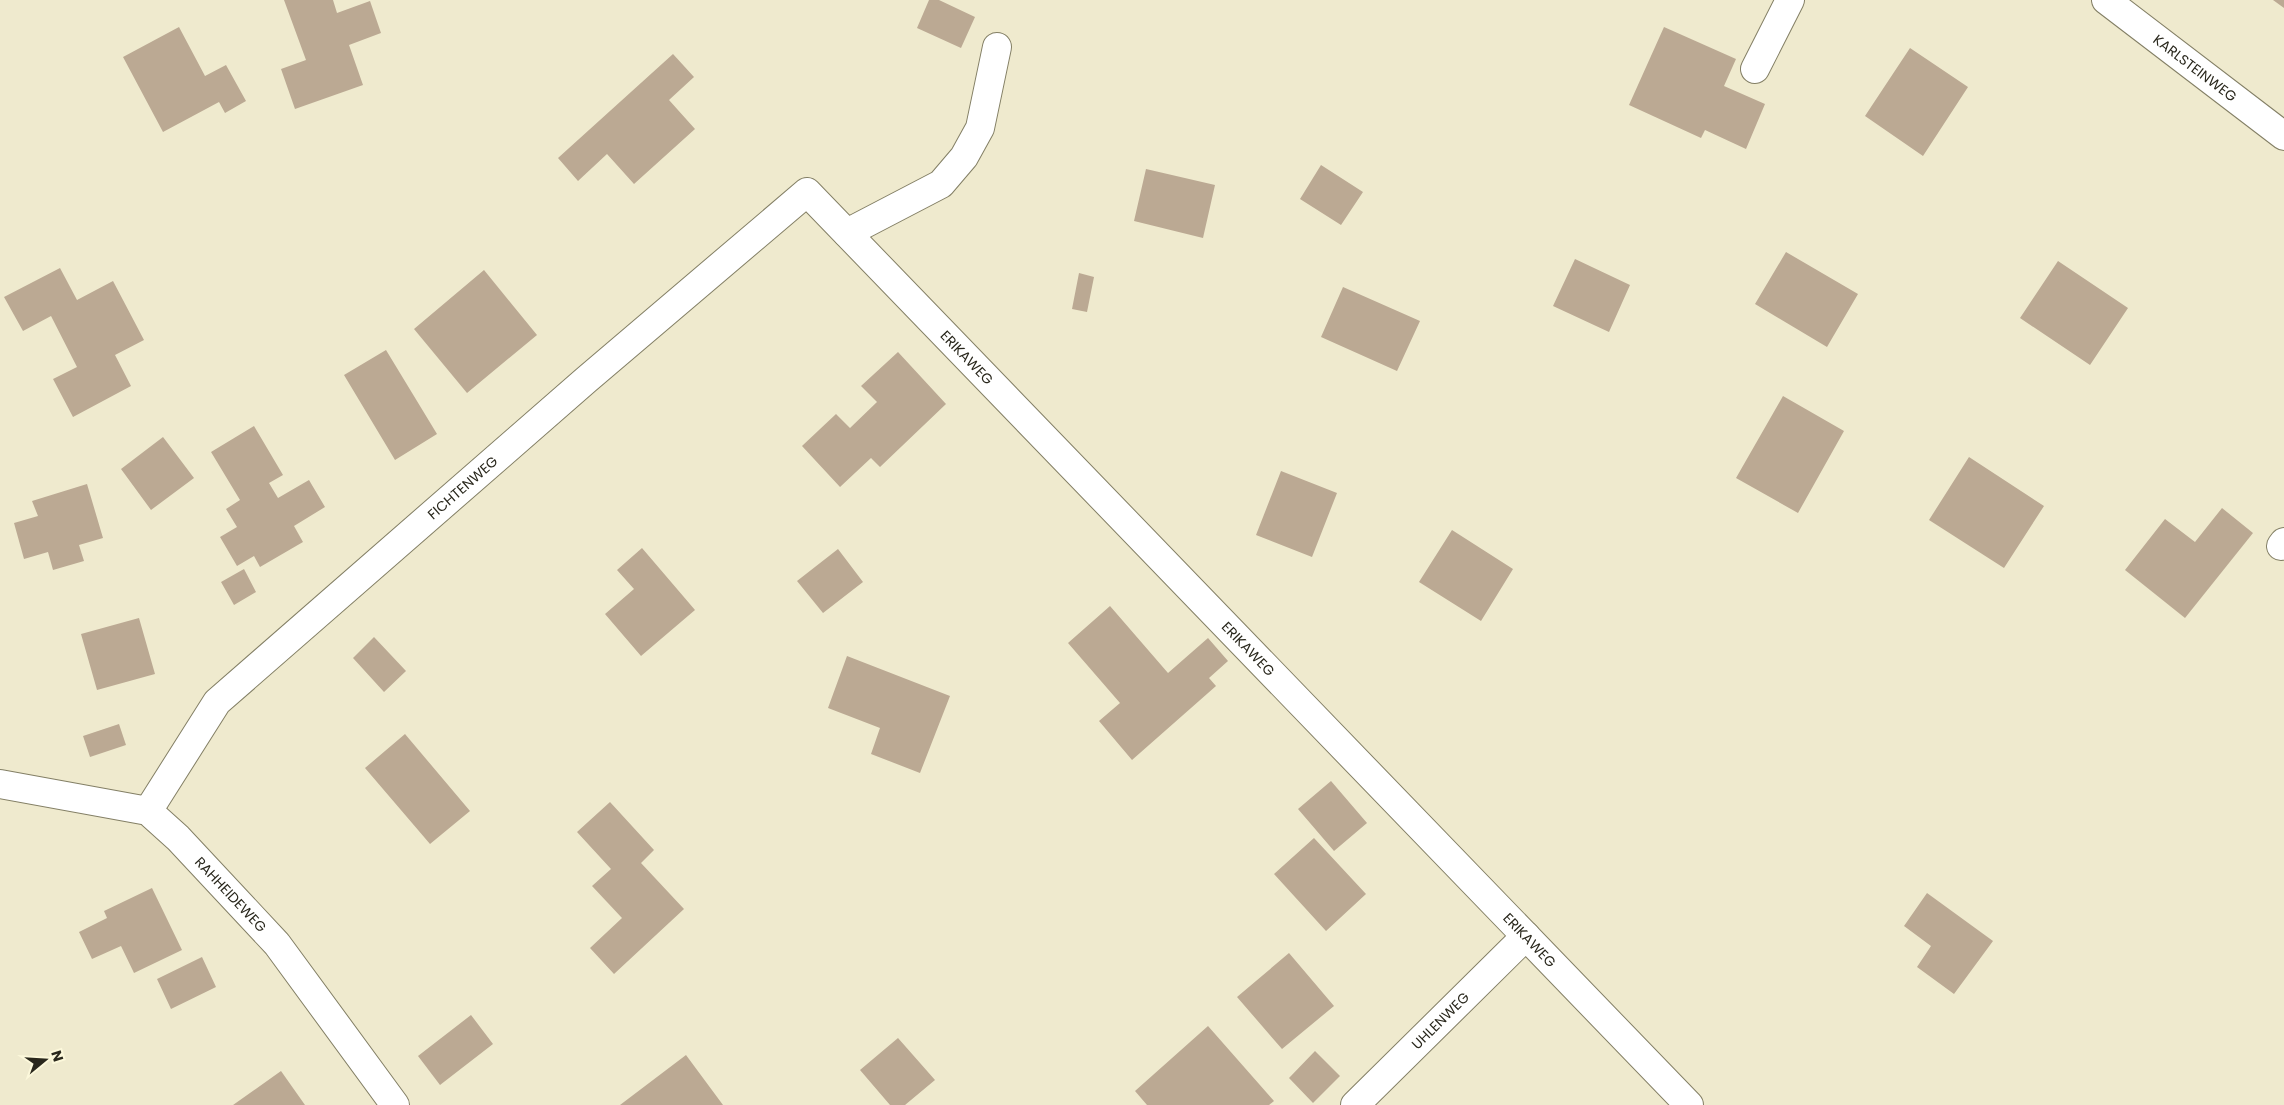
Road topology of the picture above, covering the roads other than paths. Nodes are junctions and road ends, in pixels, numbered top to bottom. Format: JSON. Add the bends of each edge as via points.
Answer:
{"nodes":[{"id":1,"x":1790,"y":0,"type":"edge"},
{"id":2,"x":2106,"y":0,"type":"edge"},
{"id":3,"x":997,"y":47,"type":"dead end"},
{"id":4,"x":1755,"y":70,"type":"dead end"},
{"id":5,"x":2284,"y":136,"type":"edge"},
{"id":6,"x":807,"y":192,"type":"joint"},
{"id":7,"x":847,"y":233,"type":"junction"},
{"id":8,"x":0,"y":784,"type":"edge"},
{"id":9,"x":148,"y":811,"type":"junction"},
{"id":10,"x":1526,"y":936,"type":"junction"},
{"id":11,"x":395,"y":1105,"type":"edge"},
{"id":12,"x":1355,"y":1105,"type":"edge"},
{"id":13,"x":1689,"y":1105,"type":"edge"}],
"edges":[{"from":1,"to":4,"type":"street"},
{"from":2,"to":5,"type":"street","name":"KARLSTEINWEG"},
{"from":3,"to":7,"type":"street","via":[[980,128],[964,157],[941,184]]},
{"from":6,"to":7,"type":"street","name":"ERIKAWEG"},
{"from":6,"to":9,"type":"street","name":"FICHTENWEG","via":[[217,702]]},
{"from":7,"to":10,"type":"street","name":"ERIKAWEG"},
{"from":8,"to":9,"type":"street"},
{"from":9,"to":11,"type":"street","name":"RAHHEIDEWEG","via":[[178,838],[277,944]]},
{"from":10,"to":12,"type":"street","name":"UHLENWEG"},
{"from":10,"to":13,"type":"street","name":"ERIKAWEG"}]}
